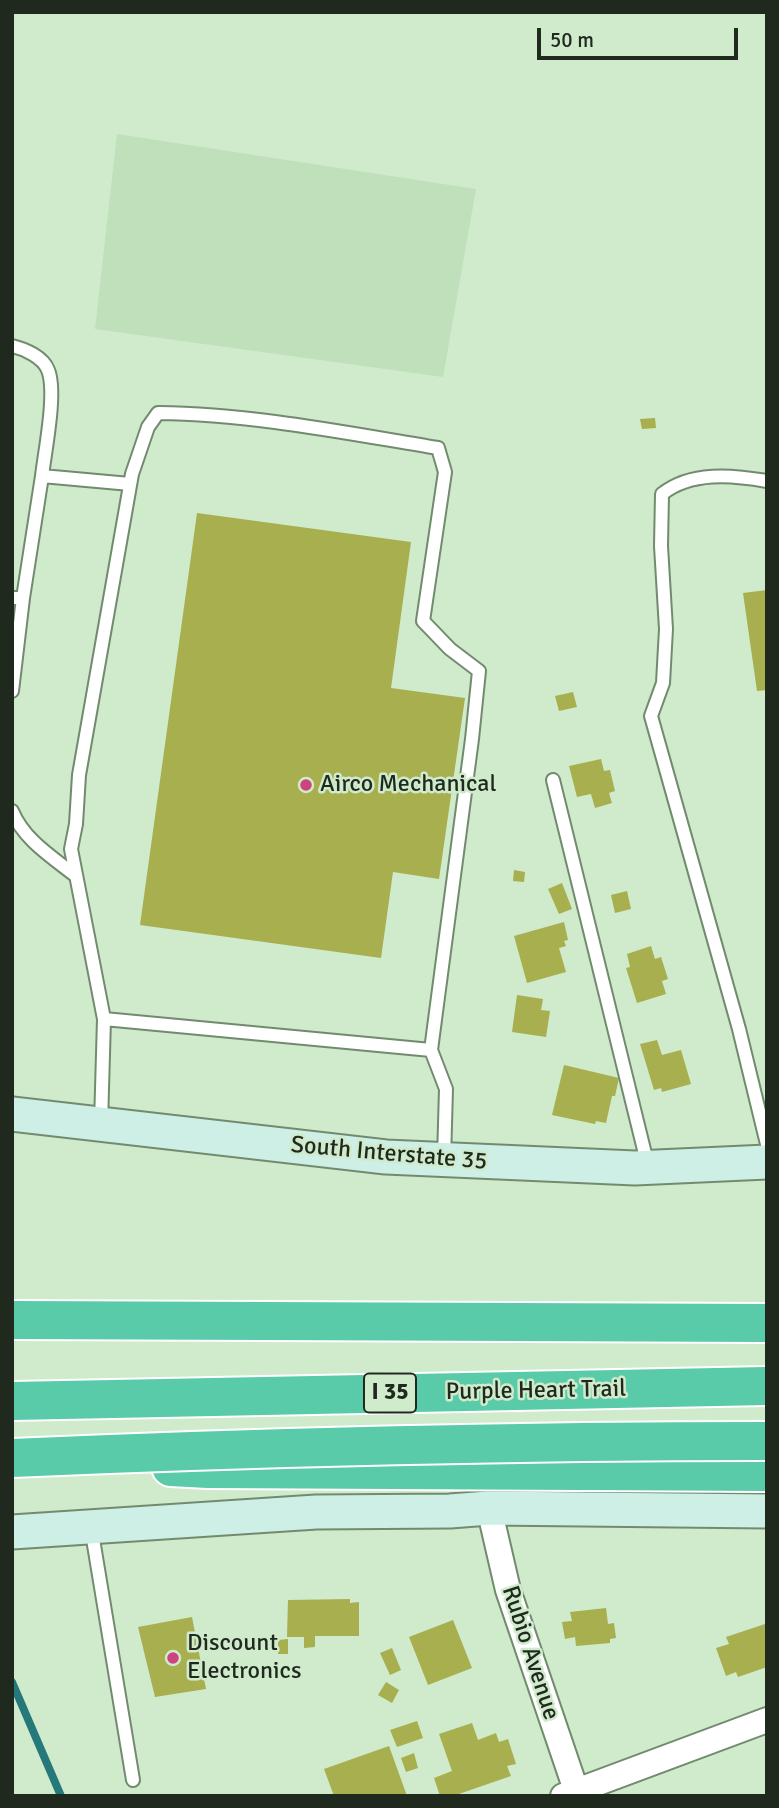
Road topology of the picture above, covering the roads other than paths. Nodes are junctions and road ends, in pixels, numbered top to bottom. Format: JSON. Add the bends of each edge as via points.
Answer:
{"nodes":[{"id":1,"x":12,"y":346,"type":"edge"},
{"id":2,"x":42,"y":476,"type":"junction"},
{"id":3,"x":767,"y":481,"type":"edge"},
{"id":4,"x":130,"y":484,"type":"junction"},
{"id":5,"x":18,"y":598,"type":"edge"},
{"id":6,"x":13,"y":684,"type":"edge"},
{"id":7,"x":552,"y":780,"type":"dead end"},
{"id":8,"x":12,"y":811,"type":"edge"},
{"id":9,"x":76,"y":876,"type":"junction"},
{"id":10,"x":104,"y":1019,"type":"junction"},
{"id":11,"x":430,"y":1050,"type":"junction"},
{"id":12,"x":12,"y":1114,"type":"edge"},
{"id":13,"x":101,"y":1124,"type":"junction"},
{"id":14,"x":767,"y":1144,"type":"edge"},
{"id":15,"x":444,"y":1160,"type":"junction"},
{"id":16,"x":767,"y":1162,"type":"edge"},
{"id":17,"x":649,"y":1167,"type":"junction"},
{"id":18,"x":12,"y":1320,"type":"edge"},
{"id":19,"x":767,"y":1323,"type":"edge"},
{"id":20,"x":767,"y":1386,"type":"edge"},
{"id":21,"x":12,"y":1401,"type":"edge"},
{"id":22,"x":767,"y":1441,"type":"edge"},
{"id":23,"x":12,"y":1457,"type":"edge"},
{"id":24,"x":767,"y":1472,"type":"edge"},
{"id":25,"x":489,"y":1508,"type":"junction"},
{"id":26,"x":767,"y":1511,"type":"edge"},
{"id":27,"x":91,"y":1527,"type":"junction"},
{"id":28,"x":12,"y":1532,"type":"edge"},
{"id":29,"x":767,"y":1720,"type":"edge"},
{"id":30,"x":133,"y":1780,"type":"dead end"},
{"id":31,"x":573,"y":1794,"type":"edge"}],
"edges":[{"from":1,"to":2,"type":"lane","via":[[35,355],[48,368],[52,386]]},
{"from":2,"to":4,"type":"lane"},
{"from":2,"to":5,"type":"lane"},
{"from":3,"to":14,"type":"lane","via":[[737,475],[685,480],[662,494],[666,629],[663,683],[651,716]]},
{"from":4,"to":9,"type":"lane","via":[[79,775],[71,849]]},
{"from":4,"to":11,"type":"lane","via":[[148,427],[158,413],[248,419],[438,448],[445,472],[424,621],[479,671]]},
{"from":5,"to":6,"type":"lane"},
{"from":7,"to":17,"type":"lane"},
{"from":8,"to":9,"type":"lane","via":[[37,845]]},
{"from":9,"to":10,"type":"lane"},
{"from":10,"to":11,"type":"lane"},
{"from":10,"to":13,"type":"lane"},
{"from":11,"to":15,"type":"lane","via":[[446,1089]]},
{"from":12,"to":13,"type":"main road","name":"South Interstate 35"},
{"from":13,"to":15,"type":"main road","name":"South Interstate 35"},
{"from":15,"to":17,"type":"main road","name":"South Interstate 35"},
{"from":16,"to":17,"type":"main road","name":"South Interstate 35"},
{"from":18,"to":19,"type":"highway"},
{"from":20,"to":21,"type":"highway","name":"Purple Heart Trail","number":"I 35"},
{"from":22,"to":23,"type":"highway","bridge":true,"via":[[529,1441]]},
{"from":23,"to":24,"type":"highway","via":[[208,1469]]},
{"from":25,"to":26,"type":"main road"},
{"from":25,"to":27,"type":"main road","via":[[316,1512]]},
{"from":25,"to":31,"type":"street","name":"Rubio Avenue","via":[[508,1590]]},
{"from":27,"to":28,"type":"main road"},
{"from":27,"to":30,"type":"lane"},
{"from":29,"to":31,"type":"street"}]}
